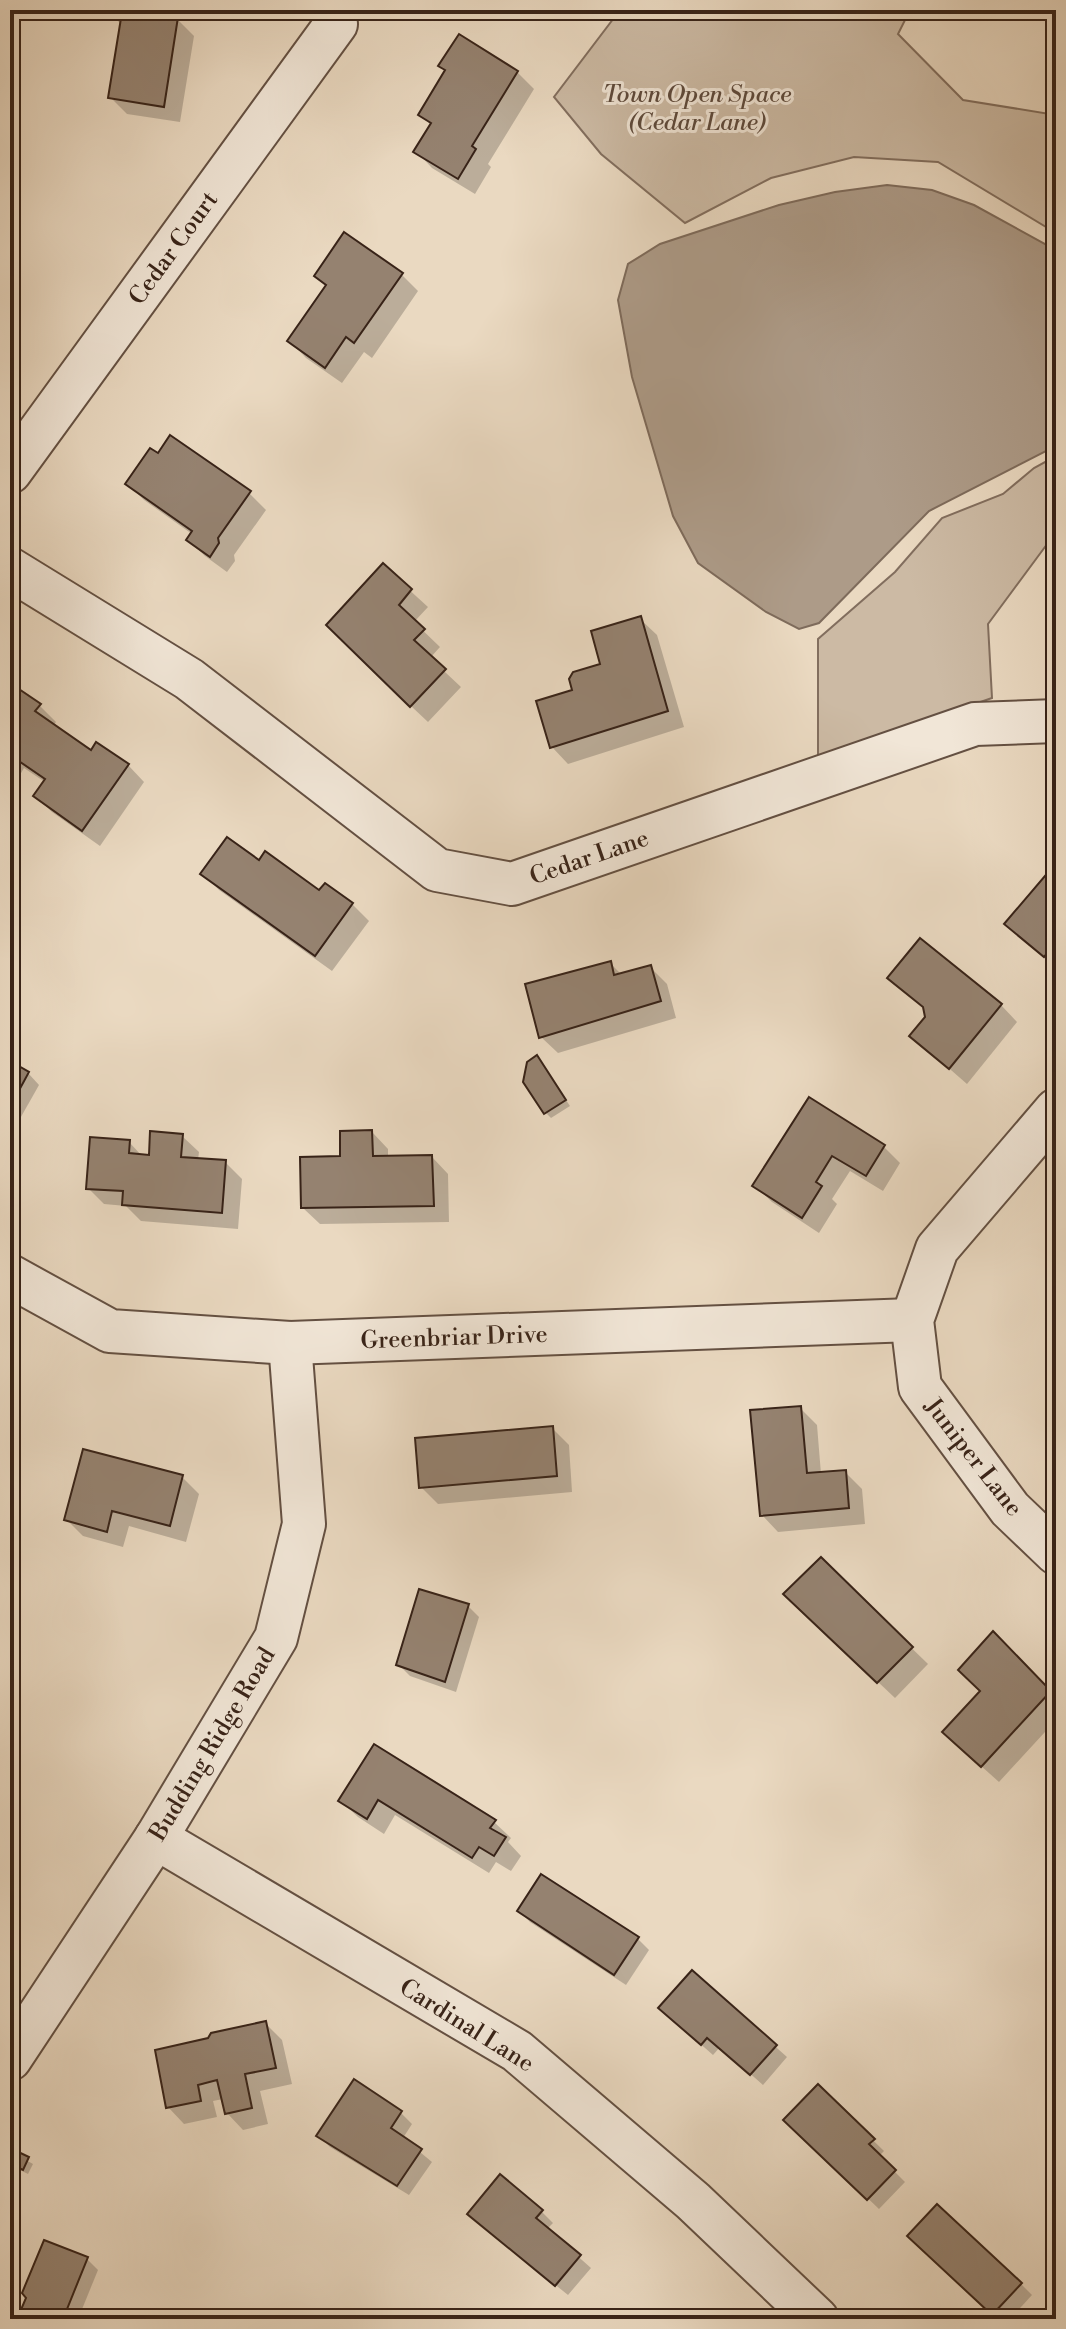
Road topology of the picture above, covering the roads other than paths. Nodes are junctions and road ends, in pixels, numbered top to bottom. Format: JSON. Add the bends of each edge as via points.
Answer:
{"nodes":[{"id":1,"x":333,"y":15,"type":"edge"},
{"id":2,"x":10,"y":472,"type":"edge"},
{"id":3,"x":10,"y":569,"type":"edge"},
{"id":4,"x":1056,"y":721,"type":"edge"},
{"id":5,"x":1056,"y":1110,"type":"edge"},
{"id":6,"x":10,"y":1276,"type":"edge"},
{"id":7,"x":912,"y":1320,"type":"junction"},
{"id":8,"x":290,"y":1343,"type":"junction"},
{"id":9,"x":1056,"y":1553,"type":"edge"},
{"id":10,"x":156,"y":1838,"type":"junction"},
{"id":11,"x":11,"y":2056,"type":"edge"},
{"id":12,"x":817,"y":2319,"type":"edge"}],
"edges":[{"from":1,"to":2,"type":"street","name":"Cedar Court"},
{"from":3,"to":4,"type":"street","name":"Cedar Lane","via":[[189,679],[437,870],[512,884],[975,724]]},
{"from":5,"to":7,"type":"street","name":"Juniper Lane","via":[[937,1249]]},
{"from":6,"to":8,"type":"street","name":"Greenbriar Drive","via":[[110,1331]]},
{"from":7,"to":8,"type":"street","name":"Greenbriar Drive"},
{"from":7,"to":9,"type":"street","name":"Juniper Lane","via":[[920,1387],[1010,1509]]},
{"from":8,"to":10,"type":"street","name":"Budding Ridge Road","via":[[304,1524],[276,1638]]},
{"from":10,"to":11,"type":"street","name":"Budding Ridge Road"},
{"from":10,"to":12,"type":"street","name":"Cardinal Lane","via":[[517,2051],[693,2201]]}]}
